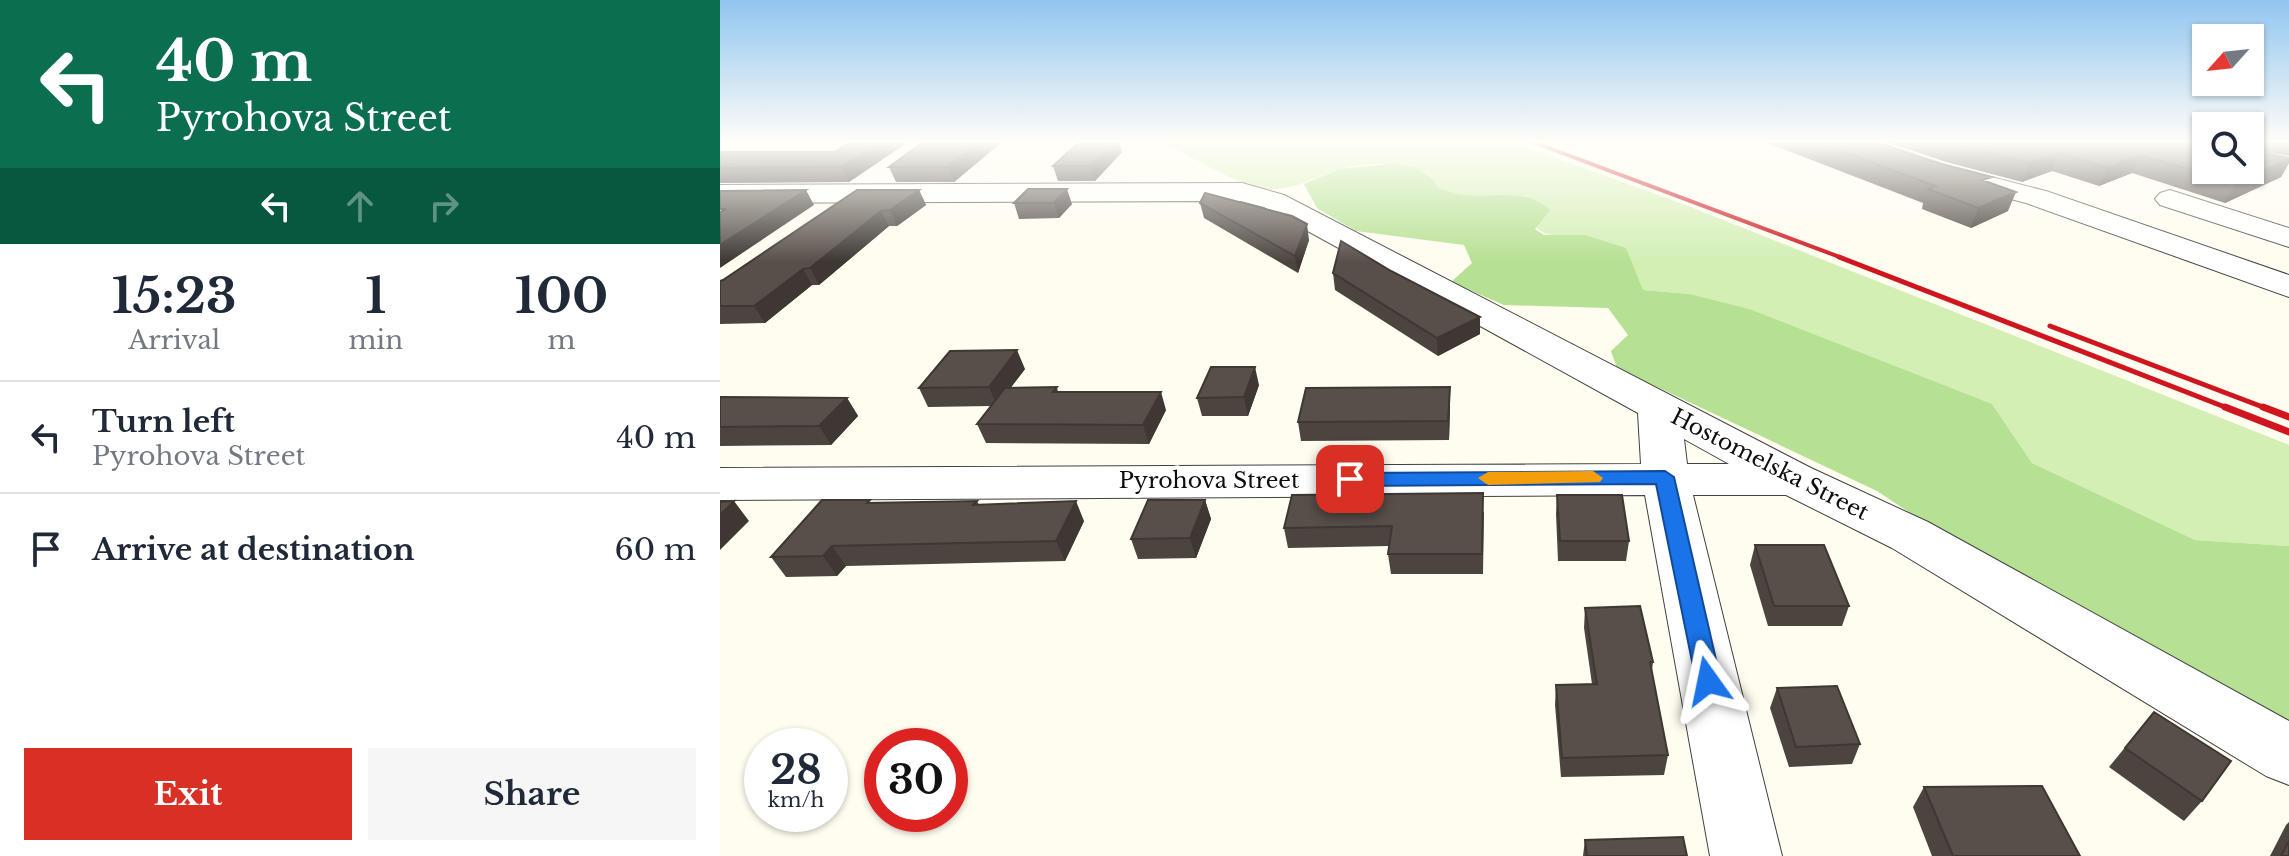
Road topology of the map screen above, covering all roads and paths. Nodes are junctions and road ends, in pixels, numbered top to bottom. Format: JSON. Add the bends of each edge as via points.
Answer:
{"nodes":[{"id":1,"x":873,"y":182,"type":"edge"},
{"id":2,"x":1978,"y":182,"type":"edge"},
{"id":3,"x":857,"y":193,"type":"junction"},
{"id":4,"x":720,"y":194,"type":"edge"},
{"id":5,"x":2170,"y":199,"type":"dead end"},
{"id":6,"x":819,"y":219,"type":"edge"},
{"id":7,"x":2289,"y":238,"type":"edge"},
{"id":8,"x":2289,"y":287,"type":"edge"},
{"id":9,"x":1659,"y":407,"type":"junction"},
{"id":10,"x":1665,"y":477,"type":"junction"},
{"id":11,"x":1794,"y":479,"type":"junction"},
{"id":12,"x":720,"y":484,"type":"edge"},
{"id":13,"x":2289,"y":755,"type":"edge"},
{"id":14,"x":1746,"y":856,"type":"edge"}],
"edges":[{"from":1,"to":3,"type":"street"},
{"from":2,"to":8,"type":"street","via":[[2036,197]]},
{"from":3,"to":4,"type":"street","name":"Hostomelska Street"},
{"from":3,"to":6,"type":"street"},
{"from":3,"to":9,"type":"street","name":"Hostomelska Street","via":[[1242,192],[1274,201]]},
{"from":5,"to":7,"type":"street"},
{"from":9,"to":10,"type":"street"},
{"from":9,"to":11,"type":"street","name":"Hostomelska Street"},
{"from":10,"to":11,"type":"street","name":"Pyrohova Street"},
{"from":10,"to":12,"type":"street","name":"Pyrohova Street"},
{"from":10,"to":14,"type":"street"},
{"from":11,"to":13,"type":"street","name":"Hostomelska Street","via":[[1910,535]]}]}
